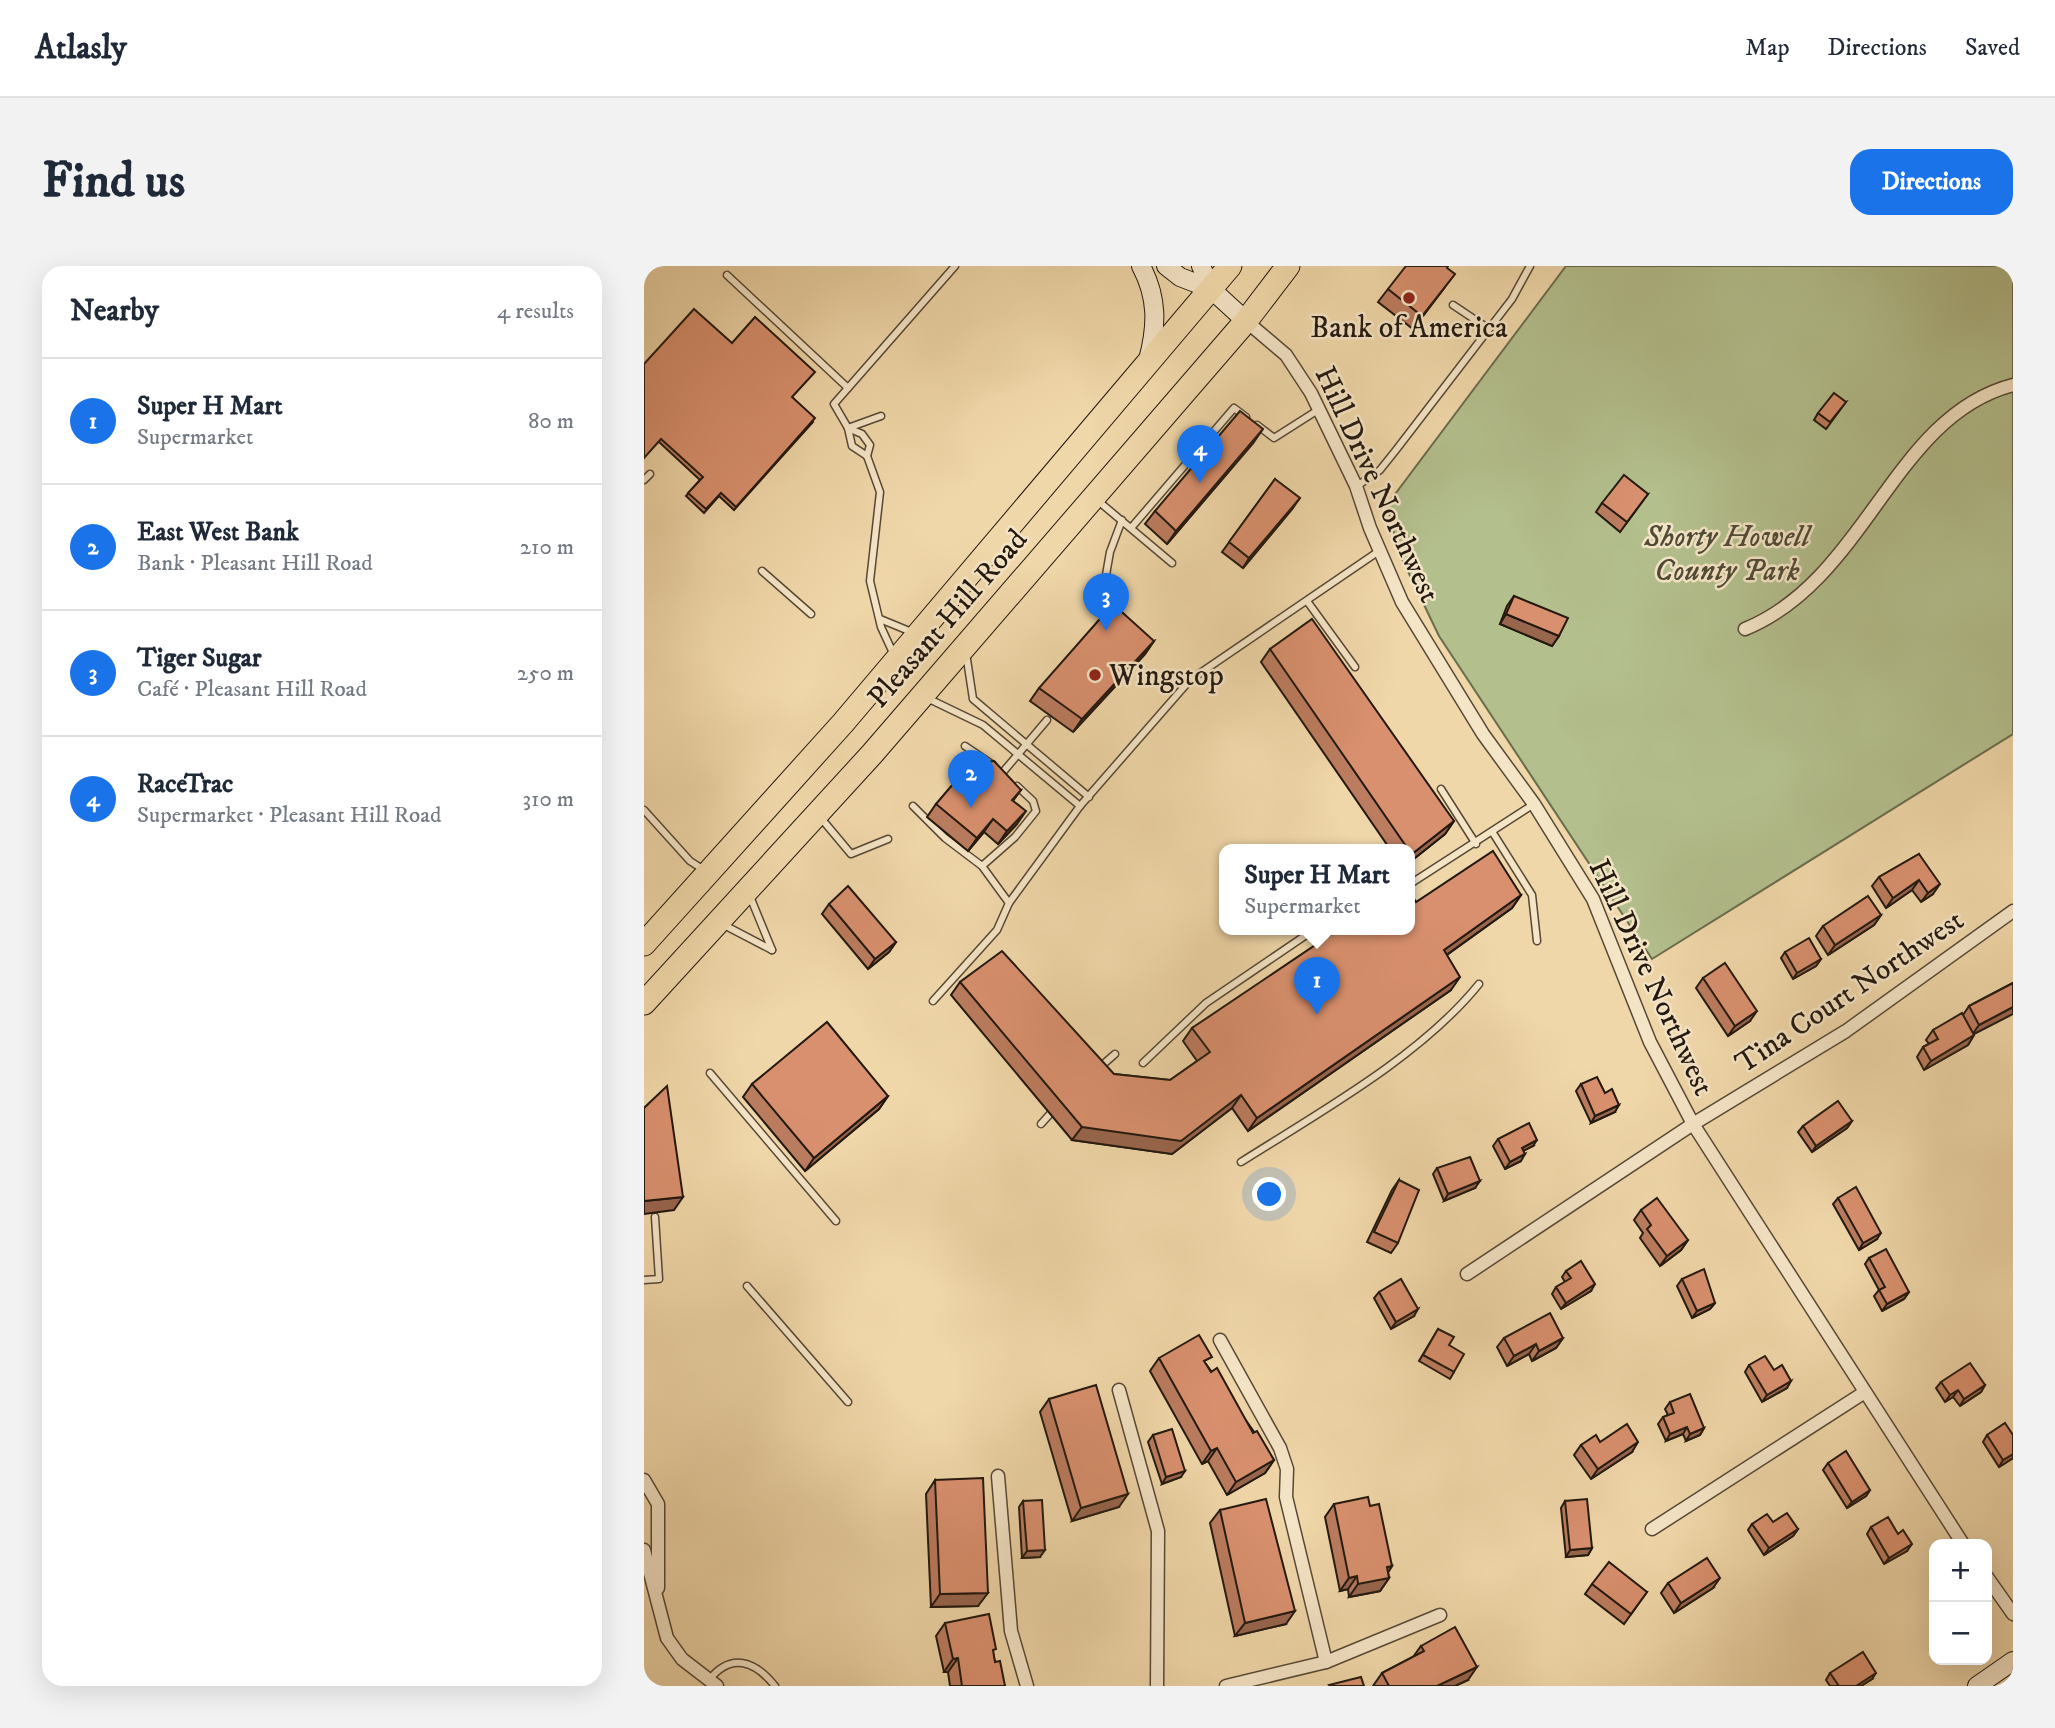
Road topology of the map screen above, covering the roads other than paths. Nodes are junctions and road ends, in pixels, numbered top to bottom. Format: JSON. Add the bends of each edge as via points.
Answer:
{"nodes":[{"id":1,"x":954,"y":266,"type":"edge"},
{"id":2,"x":1141,"y":266,"type":"edge"},
{"id":3,"x":1166,"y":266,"type":"edge"},
{"id":4,"x":1201,"y":266,"type":"edge"},
{"id":5,"x":1230,"y":266,"type":"edge"},
{"id":6,"x":1288,"y":266,"type":"edge"},
{"id":7,"x":1530,"y":266,"type":"edge"},
{"id":8,"x":727,"y":275,"type":"dead end"},
{"id":9,"x":1211,"y":289,"type":"junction"},
{"id":10,"x":1453,"y":306,"type":"dead end"},
{"id":11,"x":1246,"y":321,"type":"junction"},
{"id":12,"x":1489,"y":329,"type":"junction"},
{"id":13,"x":1146,"y":366,"type":"junction"},
{"id":14,"x":2013,"y":385,"type":"edge"},
{"id":15,"x":848,"y":388,"type":"junction"},
{"id":16,"x":1319,"y":410,"type":"junction"},
{"id":17,"x":881,"y":416,"type":"dead end"},
{"id":18,"x":848,"y":428,"type":"junction"},
{"id":19,"x":867,"y":456,"type":"junction"},
{"id":20,"x":1356,"y":486,"type":"junction"},
{"id":21,"x":1093,"y":496,"type":"junction"},
{"id":22,"x":1122,"y":520,"type":"junction"},
{"id":23,"x":1131,"y":528,"type":"junction"},
{"id":24,"x":1379,"y":551,"type":"junction"},
{"id":25,"x":1172,"y":563,"type":"dead end"},
{"id":26,"x":762,"y":571,"type":"dead end"},
{"id":27,"x":1103,"y":592,"type":"dead end"},
{"id":28,"x":1307,"y":601,"type":"junction"},
{"id":29,"x":811,"y":614,"type":"dead end"},
{"id":30,"x":880,"y":619,"type":"junction"},
{"id":31,"x":1745,"y":629,"type":"dead end"},
{"id":32,"x":919,"y":635,"type":"junction"},
{"id":33,"x":966,"y":645,"type":"junction"},
{"id":34,"x":897,"y":661,"type":"junction"},
{"id":35,"x":1355,"y":667,"type":"dead end"},
{"id":36,"x":922,"y":696,"type":"junction"},
{"id":37,"x":1047,"y":720,"type":"dead end"},
{"id":38,"x":1027,"y":744,"type":"junction"},
{"id":39,"x":965,"y":746,"type":"dead end"},
{"id":40,"x":1018,"y":754,"type":"junction"},
{"id":41,"x":1003,"y":772,"type":"junction"},
{"id":42,"x":1441,"y":789,"type":"dead end"},
{"id":43,"x":1089,"y":797,"type":"junction"},
{"id":44,"x":1534,"y":804,"type":"junction"},
{"id":45,"x":913,"y":806,"type":"dead end"},
{"id":46,"x":1080,"y":806,"type":"junction"},
{"id":47,"x":644,"y":810,"type":"edge"},
{"id":48,"x":818,"y":814,"type":"junction"},
{"id":49,"x":1493,"y":833,"type":"junction"},
{"id":50,"x":888,"y":839,"type":"dead end"},
{"id":51,"x":1476,"y":844,"type":"junction"},
{"id":52,"x":982,"y":866,"type":"junction"},
{"id":53,"x":709,"y":873,"type":"junction"},
{"id":54,"x":1415,"y":881,"type":"edge"},
{"id":55,"x":747,"y":890,"type":"junction"},
{"id":56,"x":1009,"y":903,"type":"junction"},
{"id":57,"x":2013,"y":911,"type":"edge"},
{"id":58,"x":718,"y":922,"type":"junction"},
{"id":59,"x":1306,"y":935,"type":"edge"},
{"id":60,"x":1537,"y":941,"type":"dead end"},
{"id":61,"x":644,"y":944,"type":"edge"},
{"id":62,"x":1479,"y":984,"type":"dead end"},
{"id":63,"x":933,"y":1001,"type":"dead end"},
{"id":64,"x":644,"y":1003,"type":"edge"},
{"id":65,"x":1115,"y":1054,"type":"dead end"},
{"id":66,"x":1143,"y":1063,"type":"dead end"},
{"id":67,"x":710,"y":1073,"type":"dead end"},
{"id":68,"x":1093,"y":1074,"type":"edge"},
{"id":69,"x":1051,"y":1114,"type":"dead end"},
{"id":70,"x":1041,"y":1124,"type":"dead end"},
{"id":71,"x":1693,"y":1124,"type":"junction"},
{"id":72,"x":1241,"y":1162,"type":"dead end"},
{"id":73,"x":655,"y":1217,"type":"edge"},
{"id":74,"x":836,"y":1220,"type":"dead end"},
{"id":75,"x":1467,"y":1274,"type":"dead end"},
{"id":76,"x":644,"y":1280,"type":"edge"},
{"id":77,"x":747,"y":1286,"type":"dead end"},
{"id":78,"x":1220,"y":1340,"type":"dead end"},
{"id":79,"x":1119,"y":1390,"type":"dead end"},
{"id":80,"x":1865,"y":1392,"type":"junction"},
{"id":81,"x":848,"y":1402,"type":"dead end"},
{"id":82,"x":998,"y":1476,"type":"dead end"},
{"id":83,"x":644,"y":1480,"type":"edge"},
{"id":84,"x":1651,"y":1529,"type":"dead end"},
{"id":85,"x":1960,"y":1539,"type":"edge"},
{"id":86,"x":644,"y":1550,"type":"edge"},
{"id":87,"x":1992,"y":1584,"type":"edge"},
{"id":88,"x":657,"y":1601,"type":"junction"},
{"id":89,"x":1440,"y":1615,"type":"dead end"},
{"id":90,"x":2013,"y":1615,"type":"edge"},
{"id":91,"x":2013,"y":1661,"type":"edge"},
{"id":92,"x":1326,"y":1662,"type":"junction"},
{"id":93,"x":713,"y":1683,"type":"edge"},
{"id":94,"x":775,"y":1686,"type":"edge"},
{"id":95,"x":1027,"y":1686,"type":"edge"},
{"id":96,"x":1157,"y":1686,"type":"edge"},
{"id":97,"x":1226,"y":1686,"type":"edge"},
{"id":98,"x":1977,"y":1686,"type":"edge"}],
"edges":[{"from":1,"to":15,"type":"lane"},
{"from":2,"to":13,"type":"street","via":[[1156,312]]},
{"from":3,"to":9,"type":"street"},
{"from":4,"to":9,"type":"street"},
{"from":5,"to":9,"type":"highway","name":"Pleasant Hill Road"},
{"from":6,"to":11,"type":"highway","name":"Pleasant Hill Road"},
{"from":7,"to":12,"type":"lane"},
{"from":8,"to":15,"type":"lane"},
{"from":9,"to":11,"type":"street"},
{"from":9,"to":13,"type":"highway","name":"Pleasant Hill Road"},
{"from":10,"to":12,"type":"lane"},
{"from":11,"to":16,"type":"street","name":"Hill Drive Northwest","via":[[1286,355]]},
{"from":11,"to":21,"type":"highway","name":"Pleasant Hill Road"},
{"from":12,"to":20,"type":"lane","via":[[1380,470]]},
{"from":13,"to":32,"type":"highway","name":"Pleasant Hill Road"},
{"from":14,"to":31,"type":"street","via":[[1986,392],[1943,421],[1832,564],[1799,598],[1772,618]]},
{"from":15,"to":18,"type":"lane","via":[[834,404]]},
{"from":16,"to":20,"type":"street","name":"Hill Drive Northwest"},
{"from":16,"to":23,"type":"lane","via":[[1274,438],[1234,408]]},
{"from":17,"to":18,"type":"lane"},
{"from":18,"to":19,"type":"lane","via":[[852,446]]},
{"from":18,"to":19,"type":"lane","via":[[862,434],[870,445]]},
{"from":19,"to":30,"type":"lane","via":[[880,492],[870,581]]},
{"from":20,"to":24,"type":"street","name":"Hill Drive Northwest"},
{"from":21,"to":22,"type":"lane"},
{"from":21,"to":33,"type":"highway","name":"Pleasant Hill Road"},
{"from":22,"to":23,"type":"lane"},
{"from":22,"to":27,"type":"lane"},
{"from":23,"to":25,"type":"lane"},
{"from":24,"to":28,"type":"lane"},
{"from":24,"to":44,"type":"street","name":"Hill Drive Northwest","via":[[1422,635],[1483,734]]},
{"from":26,"to":29,"type":"lane"},
{"from":28,"to":35,"type":"lane"},
{"from":28,"to":43,"type":"lane","via":[[1190,680]]},
{"from":30,"to":32,"type":"lane"},
{"from":30,"to":34,"type":"lane"},
{"from":32,"to":34,"type":"highway","name":"Pleasant Hill Road"},
{"from":33,"to":36,"type":"highway","name":"Pleasant Hill Road"},
{"from":33,"to":38,"type":"lane","via":[[974,699]]},
{"from":34,"to":53,"type":"highway","name":"Pleasant Hill Road"},
{"from":36,"to":40,"type":"lane","via":[[983,725]]},
{"from":36,"to":48,"type":"highway","name":"Pleasant Hill Road"},
{"from":37,"to":38,"type":"lane"},
{"from":38,"to":40,"type":"lane"},
{"from":38,"to":43,"type":"lane"},
{"from":39,"to":41,"type":"lane"},
{"from":40,"to":41,"type":"lane"},
{"from":40,"to":46,"type":"lane"},
{"from":41,"to":52,"type":"lane","via":[[1033,801],[1037,811]]},
{"from":42,"to":51,"type":"lane"},
{"from":43,"to":46,"type":"lane"},
{"from":44,"to":49,"type":"lane"},
{"from":44,"to":71,"type":"street","name":"Hill Drive Northwest","via":[[1593,900],[1650,1042]]},
{"from":45,"to":52,"type":"lane"},
{"from":46,"to":56,"type":"lane"},
{"from":47,"to":53,"type":"lane","via":[[690,861]]},
{"from":48,"to":50,"type":"lane","via":[[852,854]]},
{"from":48,"to":55,"type":"highway","name":"Pleasant Hill Road"},
{"from":49,"to":51,"type":"lane"},
{"from":49,"to":60,"type":"lane","via":[[1532,895]]},
{"from":51,"to":54,"type":"lane"},
{"from":52,"to":56,"type":"lane"},
{"from":53,"to":61,"type":"highway","name":"Pleasant Hill Road"},
{"from":55,"to":58,"type":"highway","name":"Pleasant Hill Road"},
{"from":55,"to":58,"type":"lane","via":[[772,950]]},
{"from":56,"to":63,"type":"lane","via":[[997,930]]},
{"from":57,"to":71,"type":"street","name":"Tina Court Northwest","via":[[1846,1031]]},
{"from":58,"to":64,"type":"highway","name":"Pleasant Hill Road"},
{"from":59,"to":66,"type":"lane","via":[[1206,1003]]},
{"from":62,"to":72,"type":"lane","via":[[1457,1011],[1410,1049]]},
{"from":65,"to":68,"type":"lane"},
{"from":67,"to":74,"type":"lane"},
{"from":69,"to":70,"type":"lane"},
{"from":71,"to":75,"type":"street","name":"Tina Court Northwest"},
{"from":71,"to":80,"type":"street","name":"Hill Drive Northwest"},
{"from":73,"to":76,"type":"lane","via":[[659,1279]]},
{"from":77,"to":81,"type":"lane"},
{"from":78,"to":92,"type":"street","via":[[1287,1469],[1286,1497]]},
{"from":79,"to":96,"type":"street","via":[[1158,1531]]},
{"from":80,"to":84,"type":"street"},
{"from":80,"to":85,"type":"street","name":"Hill Drive Northwest"},
{"from":82,"to":95,"type":"street","via":[[1011,1632]]},
{"from":83,"to":88,"type":"street","via":[[658,1504]]},
{"from":86,"to":88,"type":"street"},
{"from":87,"to":90,"type":"street"},
{"from":88,"to":93,"type":"street","via":[[667,1638],[682,1659]]},
{"from":89,"to":92,"type":"street"},
{"from":91,"to":98,"type":"street"},
{"from":92,"to":97,"type":"street"},
{"from":93,"to":94,"type":"lane","via":[[725,1664],[737,1662],[761,1671]]}]}
